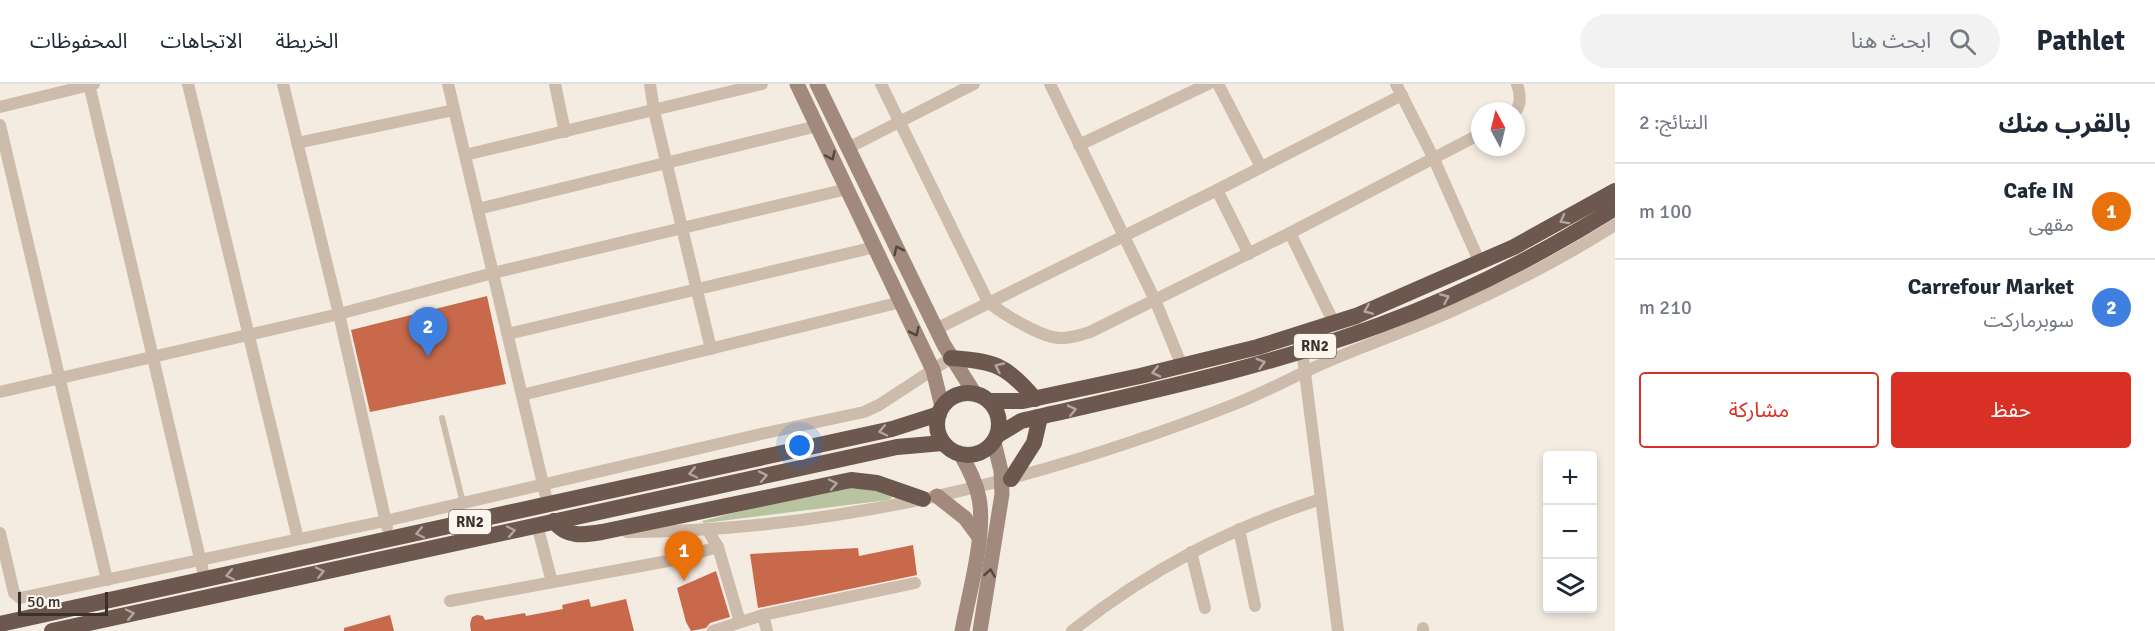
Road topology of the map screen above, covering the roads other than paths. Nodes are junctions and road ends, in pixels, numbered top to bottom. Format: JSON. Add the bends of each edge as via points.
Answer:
{"nodes":[{"id":1,"x":91,"y":84,"type":"edge"},
{"id":2,"x":188,"y":84,"type":"edge"},
{"id":3,"x":283,"y":84,"type":"edge"},
{"id":4,"x":448,"y":84,"type":"edge"},
{"id":5,"x":555,"y":84,"type":"edge"},
{"id":6,"x":650,"y":84,"type":"edge"},
{"id":7,"x":762,"y":84,"type":"edge"},
{"id":8,"x":797,"y":84,"type":"edge"},
{"id":9,"x":817,"y":84,"type":"edge"},
{"id":10,"x":881,"y":84,"type":"edge"},
{"id":11,"x":974,"y":84,"type":"edge"},
{"id":12,"x":1050,"y":84,"type":"edge"},
{"id":13,"x":1208,"y":84,"type":"edge"},
{"id":14,"x":1218,"y":84,"type":"edge"},
{"id":15,"x":1516,"y":84,"type":"edge"},
{"id":16,"x":1399,"y":89,"type":"edge"},
{"id":17,"x":1520,"y":102,"type":"edge"},
{"id":18,"x":0,"y":107,"type":"edge"},
{"id":19,"x":454,"y":110,"type":"junction"},
{"id":20,"x":654,"y":111,"type":"junction"},
{"id":21,"x":900,"y":122,"type":"junction"},
{"id":22,"x":0,"y":125,"type":"edge"},
{"id":23,"x":817,"y":126,"type":"junction"},
{"id":24,"x":565,"y":132,"type":"junction"},
{"id":25,"x":1471,"y":139,"type":"edge"},
{"id":26,"x":297,"y":142,"type":"junction"},
{"id":27,"x":1079,"y":145,"type":"junction"},
{"id":28,"x":848,"y":148,"type":"junction"},
{"id":29,"x":465,"y":155,"type":"junction"},
{"id":30,"x":1433,"y":158,"type":"junction"},
{"id":31,"x":667,"y":163,"type":"junction"},
{"id":32,"x":1261,"y":167,"type":"junction"},
{"id":33,"x":847,"y":189,"type":"junction"},
{"id":34,"x":1217,"y":190,"type":"junction"},
{"id":35,"x":1615,"y":190,"type":"edge"},
{"id":36,"x":1615,"y":208,"type":"edge"},
{"id":37,"x":478,"y":210,"type":"junction"},
{"id":38,"x":1615,"y":225,"type":"edge"},
{"id":39,"x":682,"y":228,"type":"junction"},
{"id":40,"x":1290,"y":234,"type":"junction"},
{"id":41,"x":1123,"y":236,"type":"junction"},
{"id":42,"x":875,"y":247,"type":"junction"},
{"id":43,"x":1249,"y":254,"type":"junction"},
{"id":44,"x":1480,"y":263,"type":"junction"},
{"id":45,"x":493,"y":273,"type":"junction"},
{"id":46,"x":697,"y":289,"type":"junction"},
{"id":47,"x":1155,"y":300,"type":"junction"},
{"id":48,"x":988,"y":302,"type":"junction"},
{"id":49,"x":901,"y":303,"type":"junction"},
{"id":50,"x":339,"y":314,"type":"junction"},
{"id":51,"x":1334,"y":323,"type":"junction"},
{"id":52,"x":936,"y":329,"type":"junction"},
{"id":53,"x":249,"y":334,"type":"junction"},
{"id":54,"x":508,"y":334,"type":"junction"},
{"id":55,"x":711,"y":349,"type":"junction"},
{"id":56,"x":1302,"y":350,"type":"junction"},
{"id":57,"x":153,"y":356,"type":"junction"},
{"id":58,"x":951,"y":358,"type":"junction"},
{"id":59,"x":1182,"y":366,"type":"junction"},
{"id":60,"x":933,"y":370,"type":"junction"},
{"id":61,"x":1305,"y":372,"type":"junction"},
{"id":62,"x":60,"y":377,"type":"junction"},
{"id":63,"x":0,"y":392,"type":"edge"},
{"id":64,"x":522,"y":395,"type":"junction"},
{"id":65,"x":982,"y":397,"type":"junction"},
{"id":66,"x":1035,"y":399,"type":"junction"},
{"id":67,"x":940,"y":410,"type":"junction"},
{"id":68,"x":442,"y":417,"type":"dead end"},
{"id":69,"x":1040,"y":417,"type":"junction"},
{"id":70,"x":996,"y":438,"type":"junction"},
{"id":71,"x":943,"y":442,"type":"junction"},
{"id":72,"x":961,"y":455,"type":"junction"},
{"id":73,"x":1006,"y":480,"type":"junction"},
{"id":74,"x":544,"y":485,"type":"junction"},
{"id":75,"x":976,"y":488,"type":"junction"},
{"id":76,"x":930,"y":498,"type":"junction"},
{"id":77,"x":1321,"y":499,"type":"junction"},
{"id":78,"x":463,"y":504,"type":"junction"},
{"id":79,"x":548,"y":505,"type":"junction"},
{"id":80,"x":386,"y":521,"type":"junction"},
{"id":81,"x":545,"y":523,"type":"junction"},
{"id":82,"x":707,"y":529,"type":"junction"},
{"id":83,"x":1239,"y":529,"type":"junction"},
{"id":84,"x":602,"y":532,"type":"junction"},
{"id":85,"x":0,"y":533,"type":"edge"},
{"id":86,"x":979,"y":537,"type":"junction"},
{"id":87,"x":298,"y":539,"type":"junction"},
{"id":88,"x":390,"y":539,"type":"junction"},
{"id":89,"x":718,"y":547,"type":"junction"},
{"id":90,"x":1191,"y":552,"type":"junction"},
{"id":91,"x":200,"y":560,"type":"junction"},
{"id":92,"x":107,"y":580,"type":"junction"},
{"id":93,"x":205,"y":580,"type":"junction"},
{"id":94,"x":552,"y":582,"type":"junction"},
{"id":95,"x":915,"y":584,"type":"dead end"},
{"id":96,"x":450,"y":601,"type":"dead end"},
{"id":97,"x":1255,"y":606,"type":"dead end"},
{"id":98,"x":1205,"y":608,"type":"dead end"},
{"id":99,"x":763,"y":615,"type":"junction"},
{"id":100,"x":740,"y":622,"type":"junction"},
{"id":101,"x":0,"y":624,"type":"edge"},
{"id":102,"x":52,"y":631,"type":"edge"},
{"id":103,"x":714,"y":631,"type":"edge"},
{"id":104,"x":767,"y":631,"type":"edge"},
{"id":105,"x":962,"y":631,"type":"edge"},
{"id":106,"x":980,"y":631,"type":"edge"},
{"id":107,"x":1072,"y":631,"type":"edge"},
{"id":108,"x":1338,"y":631,"type":"edge"}],
"edges":[{"from":1,"to":18,"type":"street"},
{"from":1,"to":57,"type":"street"},
{"from":2,"to":53,"type":"street"},
{"from":3,"to":26,"type":"street"},
{"from":4,"to":19,"type":"street"},
{"from":5,"to":24,"type":"street"},
{"from":6,"to":20,"type":"street"},
{"from":7,"to":20,"type":"street"},
{"from":8,"to":23,"type":"main road"},
{"from":9,"to":28,"type":"main road"},
{"from":10,"to":21,"type":"street"},
{"from":11,"to":21,"type":"street"},
{"from":12,"to":27,"type":"street"},
{"from":13,"to":27,"type":"street"},
{"from":14,"to":32,"type":"street"},
{"from":15,"to":17,"type":"street"},
{"from":16,"to":30,"type":"street"},
{"from":16,"to":32,"type":"street"},
{"from":19,"to":26,"type":"street"},
{"from":19,"to":29,"type":"street"},
{"from":20,"to":24,"type":"street"},
{"from":20,"to":31,"type":"street"},
{"from":21,"to":28,"type":"street"},
{"from":21,"to":48,"type":"street"},
{"from":22,"to":62,"type":"street"},
{"from":23,"to":31,"type":"street"},
{"from":23,"to":33,"type":"main road","one_way":true},
{"from":24,"to":29,"type":"street"},
{"from":25,"to":30,"type":"street"},
{"from":26,"to":50,"type":"street"},
{"from":27,"to":41,"type":"street"},
{"from":52,"to":28,"type":"main road","one_way":true},
{"from":29,"to":37,"type":"street"},
{"from":30,"to":40,"type":"street"},
{"from":30,"to":44,"type":"street"},
{"from":31,"to":37,"type":"street"},
{"from":31,"to":39,"type":"street"},
{"from":32,"to":34,"type":"street"},
{"from":33,"to":39,"type":"street"},
{"from":33,"to":42,"type":"main road"},
{"from":34,"to":41,"type":"street"},
{"from":34,"to":43,"type":"street"},
{"from":35,"to":44,"type":"highway","number":"RN2","one_way":true},
{"from":56,"to":36,"type":"highway","number":"RN2","one_way":true,"via":[[1381,325],[1452,295],[1530,257]]},
{"from":37,"to":45,"type":"street"},
{"from":38,"to":61,"type":"street","via":[[1502,288]]},
{"from":39,"to":45,"type":"street"},
{"from":39,"to":46,"type":"street"},
{"from":40,"to":43,"type":"street"},
{"from":40,"to":51,"type":"street"},
{"from":41,"to":47,"type":"street"},
{"from":41,"to":48,"type":"street"},
{"from":42,"to":46,"type":"street"},
{"from":42,"to":49,"type":"main road"},
{"from":43,"to":47,"type":"street"},
{"from":44,"to":51,"type":"highway","number":"RN2","one_way":true},
{"from":45,"to":50,"type":"street"},
{"from":45,"to":54,"type":"street"},
{"from":46,"to":54,"type":"street"},
{"from":46,"to":55,"type":"street"},
{"from":47,"to":48,"type":"street","via":[[1090,332],[1059,339]]},
{"from":47,"to":59,"type":"street"},
{"from":48,"to":52,"type":"street"},
{"from":49,"to":55,"type":"street"},
{"from":49,"to":60,"type":"main road","one_way":true},
{"from":50,"to":53,"type":"street"},
{"from":50,"to":80,"type":"street"},
{"from":51,"to":59,"type":"highway","number":"RN2"},
{"from":52,"to":58,"type":"main road"},
{"from":53,"to":57,"type":"street"},
{"from":53,"to":87,"type":"street"},
{"from":54,"to":64,"type":"street"},
{"from":55,"to":64,"type":"street"},
{"from":56,"to":61,"type":"street"},
{"from":69,"to":56,"type":"highway","number":"RN2","one_way":true,"via":[[1188,383]]},
{"from":57,"to":62,"type":"street"},
{"from":57,"to":91,"type":"street"},
{"from":58,"to":60,"type":"street"},
{"from":58,"to":65,"type":"main road"},
{"from":66,"to":58,"type":"highway","one_way":true,"via":[[1002,368],[985,361]]},
{"from":59,"to":66,"type":"highway","number":"RN2","one_way":true},
{"from":60,"to":67,"type":"main road"},
{"from":60,"to":74,"type":"street","via":[[864,412]]},
{"from":61,"to":73,"type":"street","via":[[1214,411]]},
{"from":61,"to":77,"type":"street"},
{"from":62,"to":63,"type":"street"},
{"from":62,"to":92,"type":"street"},
{"from":64,"to":74,"type":"street"},
{"from":65,"to":66,"type":"highway","number":"RN2","via":[[1012,402]]},
{"from":65,"to":67,"type":"highway","number":"RN2","via":[[960,394]]},
{"from":65,"to":70,"type":"highway","via":[[997,413]]},
{"from":67,"to":71,"type":"highway","via":[[937,429]]},
{"from":67,"to":79,"type":"highway","number":"RN2","one_way":true,"via":[[892,429]]},
{"from":68,"to":78,"type":"lane"},
{"from":69,"to":70,"type":"highway","number":"RN2","via":[[1013,425]]},
{"from":69,"to":73,"type":"highway","via":[[1034,443]]},
{"from":70,"to":72,"type":"highway","number":"RN2","via":[[976,454]]},
{"from":70,"to":73,"type":"main road"},
{"from":71,"to":72,"type":"highway"},
{"from":81,"to":71,"type":"highway","number":"RN2","one_way":true,"via":[[897,447]]},
{"from":72,"to":75,"type":"main road"},
{"from":73,"to":75,"type":"street"},
{"from":106,"to":73,"type":"main road","one_way":true},
{"from":74,"to":78,"type":"street"},
{"from":74,"to":79,"type":"street"},
{"from":75,"to":76,"type":"street"},
{"from":75,"to":86,"type":"main road"},
{"from":76,"to":82,"type":"street"},
{"from":84,"to":76,"type":"highway","one_way":true,"via":[[851,480]]},
{"from":76,"to":86,"type":"main road","via":[[965,518]]},
{"from":77,"to":83,"type":"street"},
{"from":77,"to":108,"type":"street"},
{"from":78,"to":80,"type":"street"},
{"from":79,"to":88,"type":"highway","number":"RN2","one_way":true},
{"from":80,"to":87,"type":"street"},
{"from":80,"to":88,"type":"street"},
{"from":81,"to":84,"type":"highway","via":[[568,534]]},
{"from":81,"to":94,"type":"street"},
{"from":102,"to":81,"type":"highway","number":"RN2","one_way":true},
{"from":82,"to":84,"type":"street"},
{"from":82,"to":89,"type":"street"},
{"from":83,"to":90,"type":"street"},
{"from":83,"to":97,"type":"street"},
{"from":85,"to":92,"type":"street","via":[[16,597]]},
{"from":86,"to":105,"type":"main road"},
{"from":87,"to":91,"type":"street"},
{"from":88,"to":93,"type":"highway","number":"RN2","one_way":true},
{"from":89,"to":94,"type":"street","via":[[668,561]]},
{"from":89,"to":100,"type":"street"},
{"from":90,"to":98,"type":"street"},
{"from":90,"to":107,"type":"street","via":[[1119,595]]},
{"from":91,"to":92,"type":"street"},
{"from":91,"to":93,"type":"street"},
{"from":93,"to":101,"type":"highway","number":"RN2"},
{"from":94,"to":96,"type":"street"},
{"from":95,"to":99,"type":"street"},
{"from":99,"to":100,"type":"street"},
{"from":99,"to":104,"type":"street"},
{"from":100,"to":103,"type":"street"}]}
